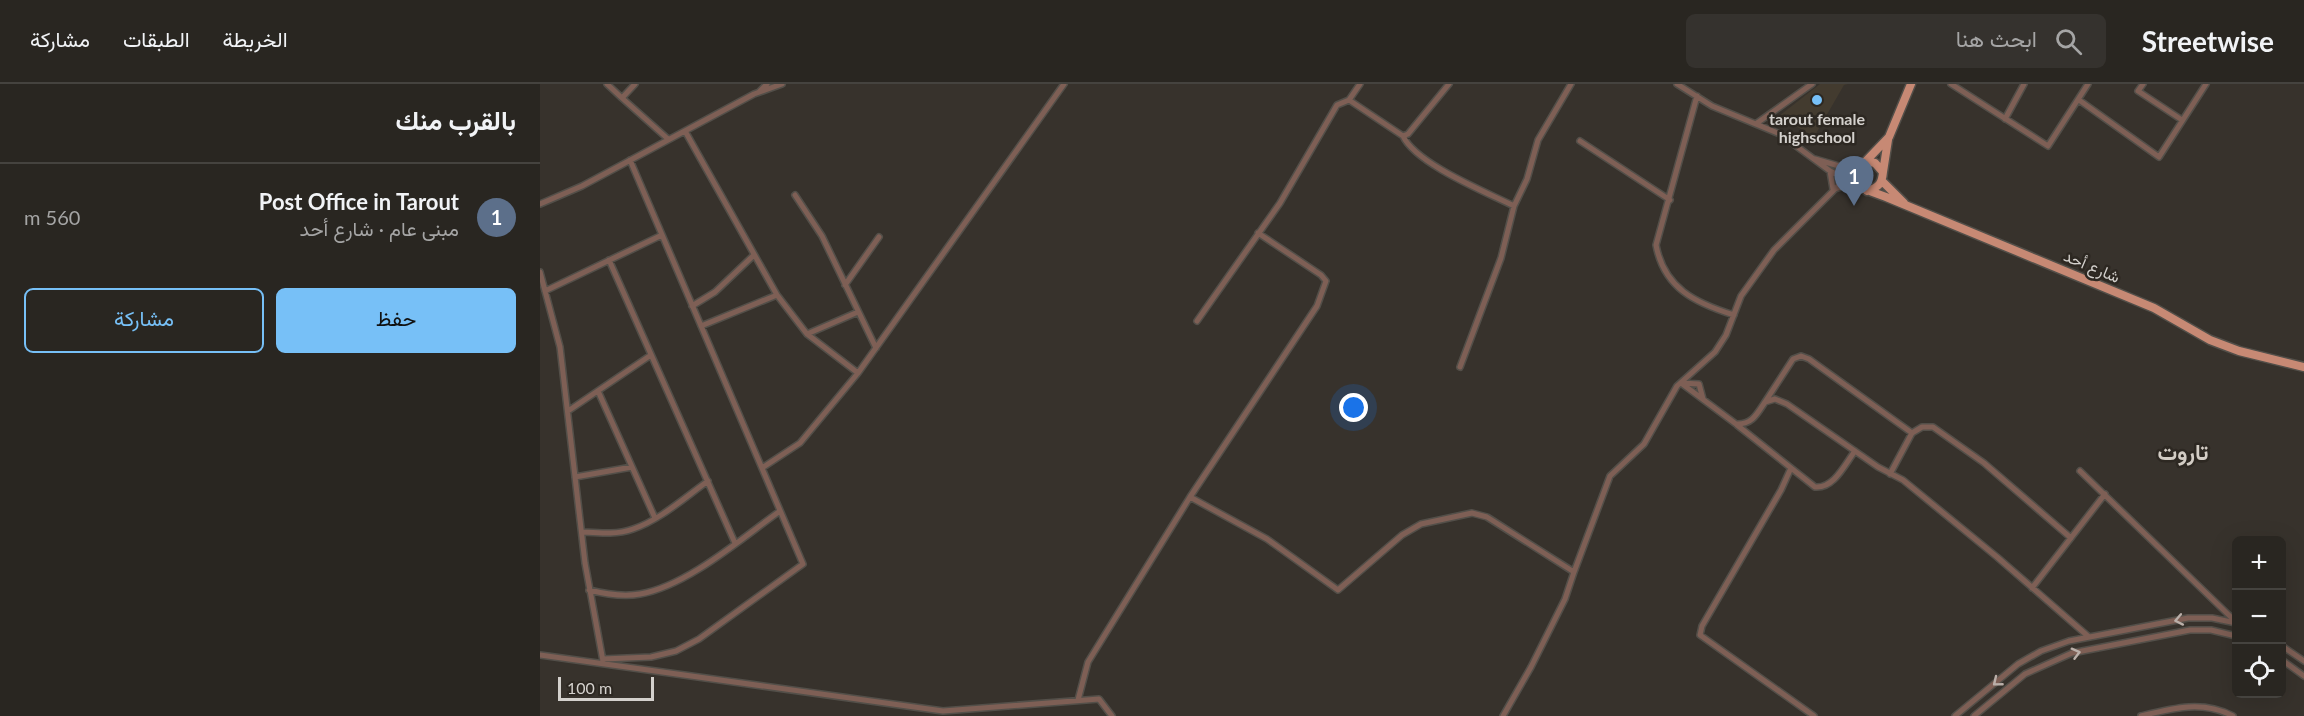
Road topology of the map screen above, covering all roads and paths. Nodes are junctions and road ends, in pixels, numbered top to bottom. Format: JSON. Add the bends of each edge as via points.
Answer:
{"nodes":[{"id":1,"x":607,"y":84,"type":"edge"},
{"id":2,"x":634,"y":84,"type":"edge"},
{"id":3,"x":767,"y":84,"type":"edge"},
{"id":4,"x":782,"y":84,"type":"edge"},
{"id":5,"x":1064,"y":84,"type":"edge"},
{"id":6,"x":1360,"y":84,"type":"edge"},
{"id":7,"x":1449,"y":84,"type":"edge"},
{"id":8,"x":1570,"y":84,"type":"edge"},
{"id":9,"x":1677,"y":84,"type":"edge"},
{"id":10,"x":1812,"y":84,"type":"edge"},
{"id":11,"x":1911,"y":84,"type":"edge"},
{"id":12,"x":1951,"y":84,"type":"edge"},
{"id":13,"x":2024,"y":84,"type":"edge"},
{"id":14,"x":2088,"y":84,"type":"edge"},
{"id":15,"x":2143,"y":84,"type":"edge"},
{"id":16,"x":2205,"y":84,"type":"edge"},
{"id":17,"x":758,"y":93,"type":"junction"},
{"id":18,"x":1697,"y":96,"type":"junction"},
{"id":19,"x":622,"y":98,"type":"junction"},
{"id":20,"x":1350,"y":100,"type":"junction"},
{"id":21,"x":2079,"y":100,"type":"junction"},
{"id":22,"x":2005,"y":119,"type":"junction"},
{"id":23,"x":2182,"y":120,"type":"junction"},
{"id":24,"x":1757,"y":123,"type":"junction"},
{"id":25,"x":685,"y":131,"type":"junction"},
{"id":26,"x":1403,"y":136,"type":"junction"},
{"id":27,"x":1889,"y":137,"type":"junction"},
{"id":28,"x":668,"y":139,"type":"junction"},
{"id":29,"x":1580,"y":141,"type":"dead end"},
{"id":30,"x":1813,"y":158,"type":"junction"},
{"id":31,"x":630,"y":160,"type":"junction"},
{"id":32,"x":1860,"y":164,"type":"junction"},
{"id":33,"x":1830,"y":171,"type":"junction"},
{"id":34,"x":1883,"y":176,"type":"junction"},
{"id":35,"x":1844,"y":179,"type":"junction"},
{"id":36,"x":1860,"y":187,"type":"junction"},
{"id":37,"x":1833,"y":189,"type":"junction"},
{"id":38,"x":795,"y":195,"type":"dead end"},
{"id":39,"x":1670,"y":200,"type":"junction"},
{"id":40,"x":540,"y":204,"type":"edge"},
{"id":41,"x":1514,"y":206,"type":"junction"},
{"id":42,"x":1909,"y":207,"type":"junction"},
{"id":43,"x":1258,"y":233,"type":"junction"},
{"id":44,"x":662,"y":235,"type":"junction"},
{"id":45,"x":879,"y":237,"type":"dead end"},
{"id":46,"x":754,"y":255,"type":"junction"},
{"id":47,"x":609,"y":260,"type":"junction"},
{"id":48,"x":540,"y":272,"type":"edge"},
{"id":49,"x":845,"y":285,"type":"junction"},
{"id":50,"x":545,"y":291,"type":"junction"},
{"id":51,"x":777,"y":295,"type":"junction"},
{"id":52,"x":692,"y":306,"type":"junction"},
{"id":53,"x":858,"y":312,"type":"junction"},
{"id":54,"x":1734,"y":315,"type":"junction"},
{"id":55,"x":1197,"y":321,"type":"dead end"},
{"id":56,"x":701,"y":326,"type":"junction"},
{"id":57,"x":807,"y":334,"type":"junction"},
{"id":58,"x":876,"y":348,"type":"junction"},
{"id":59,"x":651,"y":355,"type":"junction"},
{"id":60,"x":1460,"y":367,"type":"dead end"},
{"id":61,"x":2304,"y":367,"type":"edge"},
{"id":62,"x":858,"y":373,"type":"junction"},
{"id":63,"x":1681,"y":383,"type":"junction"},
{"id":64,"x":598,"y":391,"type":"junction"},
{"id":65,"x":1703,"y":400,"type":"junction"},
{"id":66,"x":1765,"y":402,"type":"junction"},
{"id":67,"x":568,"y":411,"type":"junction"},
{"id":68,"x":1736,"y":424,"type":"junction"},
{"id":69,"x":1913,"y":435,"type":"junction"},
{"id":70,"x":1855,"y":451,"type":"junction"},
{"id":71,"x":632,"y":467,"type":"junction"},
{"id":72,"x":762,"y":468,"type":"junction"},
{"id":73,"x":1791,"y":468,"type":"junction"},
{"id":74,"x":2080,"y":471,"type":"dead end"},
{"id":75,"x":1890,"y":474,"type":"junction"},
{"id":76,"x":575,"y":477,"type":"junction"},
{"id":77,"x":708,"y":481,"type":"junction"},
{"id":78,"x":2105,"y":494,"type":"junction"},
{"id":79,"x":1190,"y":497,"type":"junction"},
{"id":80,"x":780,"y":511,"type":"junction"},
{"id":81,"x":655,"y":518,"type":"junction"},
{"id":82,"x":582,"y":532,"type":"junction"},
{"id":83,"x":2071,"y":538,"type":"junction"},
{"id":84,"x":735,"y":543,"type":"junction"},
{"id":85,"x":1574,"y":572,"type":"junction"},
{"id":86,"x":2032,"y":588,"type":"junction"},
{"id":87,"x":589,"y":591,"type":"junction"},
{"id":88,"x":2232,"y":618,"type":"edge"},
{"id":89,"x":2232,"y":621,"type":"edge"},
{"id":90,"x":2232,"y":635,"type":"edge"},
{"id":91,"x":2089,"y":637,"type":"junction"},
{"id":92,"x":2286,"y":649,"type":"edge"},
{"id":93,"x":540,"y":655,"type":"edge"},
{"id":94,"x":603,"y":661,"type":"junction"},
{"id":95,"x":2304,"y":661,"type":"edge"},
{"id":96,"x":2286,"y":662,"type":"edge"},
{"id":97,"x":2303,"y":672,"type":"edge"},
{"id":98,"x":1078,"y":700,"type":"junction"},
{"id":99,"x":1112,"y":716,"type":"edge"},
{"id":100,"x":1503,"y":716,"type":"edge"},
{"id":101,"x":1814,"y":716,"type":"edge"},
{"id":102,"x":1955,"y":716,"type":"edge"},
{"id":103,"x":1974,"y":716,"type":"edge"},
{"id":104,"x":2141,"y":716,"type":"edge"},
{"id":105,"x":2233,"y":716,"type":"edge"}],
"edges":[{"from":1,"to":19,"type":"street"},
{"from":2,"to":19,"type":"street"},
{"from":3,"to":17,"type":"street"},
{"from":4,"to":17,"type":"street"},
{"from":5,"to":58,"type":"street"},
{"from":6,"to":20,"type":"street"},
{"from":7,"to":26,"type":"street"},
{"from":8,"to":41,"type":"street","via":[[1538,140]]},
{"from":9,"to":18,"type":"street"},
{"from":10,"to":24,"type":"street"},
{"from":11,"to":27,"type":"main road"},
{"from":12,"to":22,"type":"street"},
{"from":13,"to":22,"type":"street"},
{"from":14,"to":21,"type":"street"},
{"from":15,"to":23,"type":"street","via":[[2138,91]]},
{"from":16,"to":23,"type":"street"},
{"from":17,"to":25,"type":"street"},
{"from":18,"to":24,"type":"street"},
{"from":18,"to":39,"type":"street"},
{"from":19,"to":28,"type":"street"},
{"from":20,"to":26,"type":"street"},
{"from":20,"to":43,"type":"street","via":[[1337,105],[1305,163]]},
{"from":21,"to":22,"type":"street","via":[[2048,147]]},
{"from":21,"to":23,"type":"street","via":[[2158,157]]},
{"from":24,"to":30,"type":"street"},
{"from":25,"to":28,"type":"street"},
{"from":25,"to":46,"type":"street"},
{"from":26,"to":41,"type":"street","via":[[1431,164]]},
{"from":27,"to":32,"type":"main road"},
{"from":27,"to":34,"type":"main road"},
{"from":28,"to":31,"type":"street"},
{"from":29,"to":39,"type":"street"},
{"from":30,"to":32,"type":"street","via":[[1839,166]]},
{"from":30,"to":33,"type":"street"},
{"from":31,"to":40,"type":"street"},
{"from":31,"to":44,"type":"street"},
{"from":32,"to":34,"type":"main road","via":[[1875,163]]},
{"from":32,"to":35,"type":"street"},
{"from":32,"to":36,"type":"main road","via":[[1853,176]]},
{"from":33,"to":35,"type":"street"},
{"from":33,"to":37,"type":"street"},
{"from":34,"to":36,"type":"main road","via":[[1877,188]]},
{"from":34,"to":42,"type":"main road"},
{"from":35,"to":36,"type":"street"},
{"from":35,"to":37,"type":"street"},
{"from":36,"to":37,"type":"street"},
{"from":36,"to":42,"type":"main road","name":"شارع أحد"},
{"from":37,"to":54,"type":"street","via":[[1774,250],[1741,296]]},
{"from":38,"to":49,"type":"street","via":[[822,236]]},
{"from":39,"to":54,"type":"street","via":[[1656,244],[1662,265],[1684,294]]},
{"from":41,"to":60,"type":"street","via":[[1501,258]]},
{"from":42,"to":61,"type":"main road","name":"شارع أحد","via":[[2154,308],[2210,340]]},
{"from":43,"to":55,"type":"street"},
{"from":43,"to":79,"type":"street","via":[[1326,281],[1317,306]]},
{"from":44,"to":47,"type":"street"},
{"from":44,"to":52,"type":"street"},
{"from":45,"to":49,"type":"street"},
{"from":46,"to":51,"type":"street"},
{"from":46,"to":52,"type":"street","via":[[715,292]]},
{"from":47,"to":50,"type":"street"},
{"from":47,"to":59,"type":"street"},
{"from":48,"to":50,"type":"street"},
{"from":49,"to":53,"type":"street"},
{"from":50,"to":67,"type":"street","via":[[560,347]]},
{"from":51,"to":56,"type":"street"},
{"from":51,"to":57,"type":"street"},
{"from":52,"to":56,"type":"street"},
{"from":53,"to":57,"type":"street"},
{"from":53,"to":58,"type":"street"},
{"from":54,"to":63,"type":"street","via":[[1715,352]]},
{"from":56,"to":72,"type":"street"},
{"from":57,"to":62,"type":"street"},
{"from":58,"to":62,"type":"street"},
{"from":59,"to":64,"type":"street"},
{"from":59,"to":77,"type":"street"},
{"from":62,"to":72,"type":"street","via":[[800,443]]},
{"from":63,"to":65,"type":"street"},
{"from":63,"to":65,"type":"street","via":[[1699,384]]},
{"from":63,"to":85,"type":"street","via":[[1644,444],[1610,476]]},
{"from":64,"to":67,"type":"street"},
{"from":64,"to":71,"type":"street"},
{"from":65,"to":68,"type":"street"},
{"from":66,"to":68,"type":"street","via":[[1754,419]]},
{"from":66,"to":69,"type":"street","via":[[1793,359],[1801,356]]},
{"from":66,"to":70,"type":"street","via":[[1775,399],[1787,404]]},
{"from":67,"to":76,"type":"street"},
{"from":68,"to":73,"type":"street"},
{"from":69,"to":75,"type":"street"},
{"from":69,"to":83,"type":"street","via":[[1922,427],[1933,427],[1984,463]]},
{"from":70,"to":73,"type":"street","via":[[1830,484],[1822,488]]},
{"from":70,"to":75,"type":"street"},
{"from":71,"to":76,"type":"street"},
{"from":71,"to":81,"type":"street"},
{"from":72,"to":80,"type":"street"},
{"from":73,"to":101,"type":"street","via":[[1700,635]]},
{"from":74,"to":78,"type":"street"},
{"from":75,"to":86,"type":"street","via":[[1903,480]]},
{"from":76,"to":82,"type":"street"},
{"from":77,"to":81,"type":"street"},
{"from":77,"to":84,"type":"street"},
{"from":78,"to":83,"type":"street"},
{"from":78,"to":88,"type":"street"},
{"from":79,"to":85,"type":"street","via":[[1268,540],[1338,590],[1420,524],[1472,513],[1487,517]]},
{"from":79,"to":98,"type":"street","via":[[1088,662]]},
{"from":80,"to":84,"type":"street"},
{"from":80,"to":94,"type":"street","via":[[803,564],[699,639],[676,651]]},
{"from":81,"to":82,"type":"street","via":[[631,530],[607,534]]},
{"from":82,"to":87,"type":"street"},
{"from":83,"to":86,"type":"street"},
{"from":84,"to":87,"type":"street","via":[[666,586],[640,594]]},
{"from":85,"to":100,"type":"street","via":[[1565,599]]},
{"from":86,"to":91,"type":"street"},
{"from":87,"to":94,"type":"street"},
{"from":89,"to":91,"type":"street","one_way":true,"via":[[2188,618]]},
{"from":103,"to":90,"type":"street","one_way":true,"via":[[2025,674],[2072,653],[2190,630]]},
{"from":91,"to":102,"type":"street","one_way":true,"via":[[2041,651]]},
{"from":92,"to":95,"type":"street"},
{"from":93,"to":94,"type":"street"},
{"from":94,"to":98,"type":"street","via":[[943,711]]},
{"from":96,"to":97,"type":"street"},
{"from":98,"to":99,"type":"street","via":[[1099,699]]},
{"from":104,"to":105,"type":"street","via":[[2196,705]]}]}
